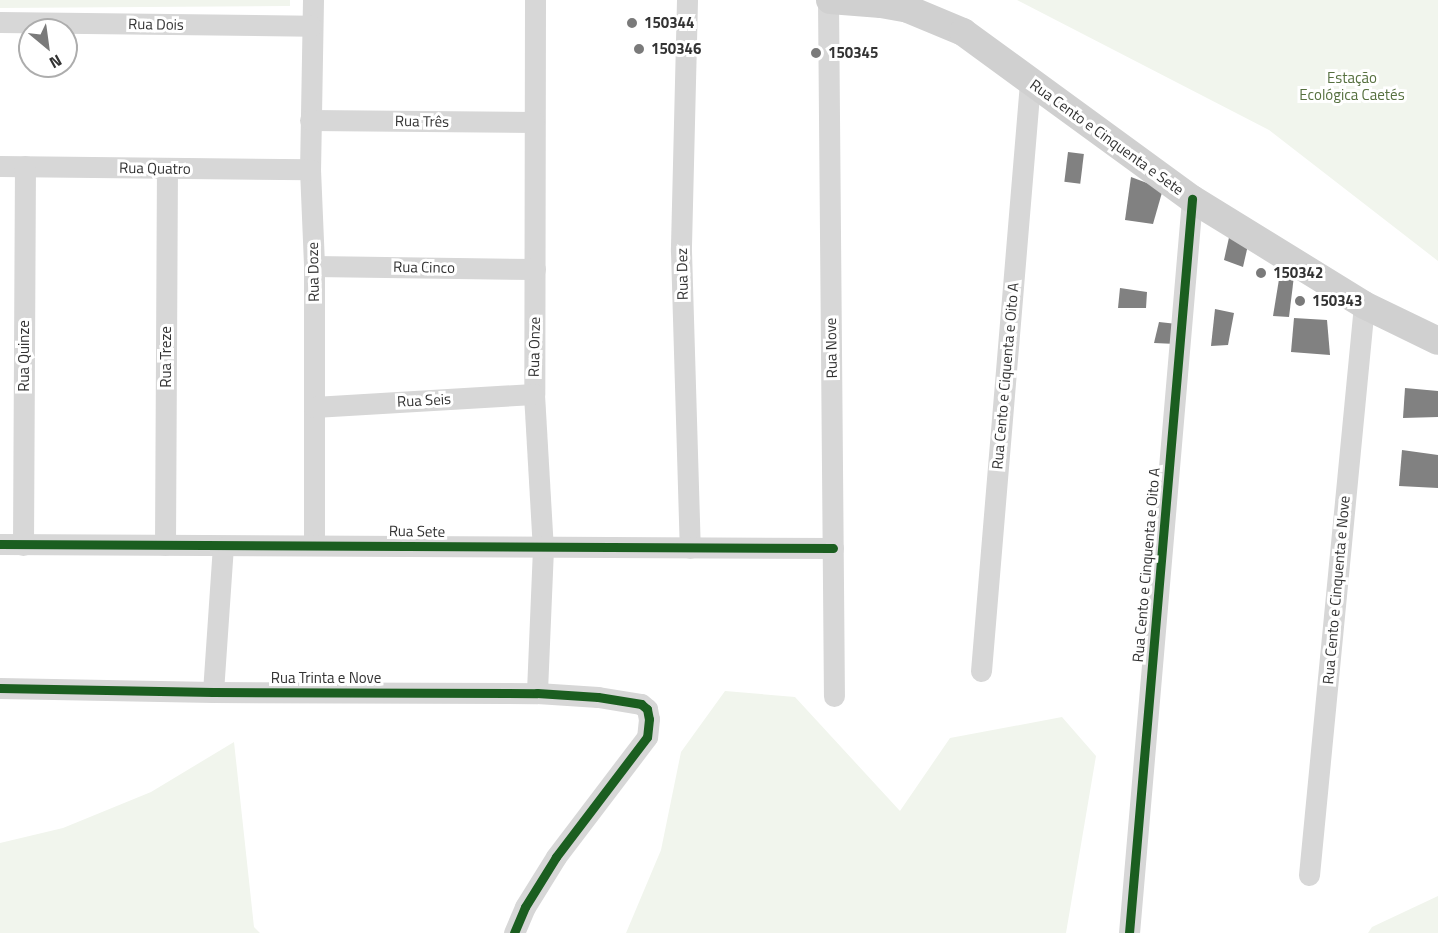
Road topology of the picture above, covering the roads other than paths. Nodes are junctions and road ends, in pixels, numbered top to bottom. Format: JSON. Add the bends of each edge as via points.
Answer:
{"nodes":[{"id":1,"x":313,"y":0,"type":"edge"},
{"id":2,"x":535,"y":0,"type":"edge"},
{"id":3,"x":687,"y":0,"type":"edge"},
{"id":4,"x":829,"y":0,"type":"edge"},
{"id":5,"x":0,"y":22,"type":"edge"},
{"id":6,"x":311,"y":26,"type":"junction"},
{"id":7,"x":1030,"y":82,"type":"junction"},
{"id":8,"x":310,"y":120,"type":"junction"},
{"id":9,"x":534,"y":122,"type":"junction"},
{"id":10,"x":0,"y":166,"type":"edge"},
{"id":11,"x":25,"y":166,"type":"junction"},
{"id":12,"x":167,"y":168,"type":"junction"},
{"id":13,"x":310,"y":169,"type":"junction"},
{"id":14,"x":1192,"y":199,"type":"junction"},
{"id":15,"x":314,"y":266,"type":"junction"},
{"id":16,"x":535,"y":269,"type":"junction"},
{"id":17,"x":1364,"y":305,"type":"junction"},
{"id":18,"x":1438,"y":341,"type":"edge"},
{"id":19,"x":534,"y":394,"type":"junction"},
{"id":20,"x":314,"y":407,"type":"junction"},
{"id":21,"x":0,"y":544,"type":"edge"},
{"id":22,"x":23,"y":545,"type":"junction"},
{"id":23,"x":165,"y":545,"type":"junction"},
{"id":24,"x":314,"y":545,"type":"junction"},
{"id":25,"x":223,"y":547,"type":"junction"},
{"id":26,"x":543,"y":548,"type":"junction"},
{"id":27,"x":690,"y":548,"type":"junction"},
{"id":28,"x":833,"y":548,"type":"junction"},
{"id":29,"x":981,"y":671,"type":"dead end"},
{"id":30,"x":0,"y":688,"type":"edge"},
{"id":31,"x":213,"y":692,"type":"junction"},
{"id":32,"x":537,"y":693,"type":"junction"},
{"id":33,"x":834,"y":696,"type":"dead end"},
{"id":34,"x":1309,"y":875,"type":"dead end"},
{"id":35,"x":514,"y":933,"type":"edge"},
{"id":36,"x":1129,"y":933,"type":"edge"}],
"edges":[{"from":1,"to":6,"type":"street","name":"Rua Doze"},
{"from":2,"to":9,"type":"street","name":"Rua Onze"},
{"from":3,"to":27,"type":"street","name":"Rua Dez","via":[[681,251]]},
{"from":4,"to":7,"type":"main road","name":"Rua Cento e Cinquenta e Sete","via":[[881,4],[925,14],[963,32]]},
{"from":4,"to":28,"type":"street","name":"Rua Nove"},
{"from":5,"to":6,"type":"street","name":"Rua Dois"},
{"from":6,"to":8,"type":"street","name":"Rua Doze"},
{"from":7,"to":14,"type":"main road","name":"Rua Cento e Cinquenta e Sete"},
{"from":7,"to":29,"type":"street","name":"Rua Cento e Ciquenta e Oito A"},
{"from":8,"to":9,"type":"street","name":"Rua Três"},
{"from":8,"to":13,"type":"street","name":"Rua Doze"},
{"from":9,"to":16,"type":"street","name":"Rua Onze"},
{"from":10,"to":11,"type":"street","name":"Rua Quatro"},
{"from":11,"to":12,"type":"street","name":"Rua Quatro"},
{"from":11,"to":22,"type":"street","name":"Rua Quinze"},
{"from":12,"to":13,"type":"street","name":"Rua Quatro"},
{"from":12,"to":23,"type":"street","name":"Rua Treze"},
{"from":13,"to":15,"type":"street","name":"Rua Doze"},
{"from":14,"to":17,"type":"main road","name":"Rua Cento e Cinquenta e Sete"},
{"from":14,"to":36,"type":"street","name":"Rua Cento e Cinquenta e Oito A"},
{"from":15,"to":16,"type":"street","name":"Rua Cinco"},
{"from":15,"to":20,"type":"street","name":"Rua Doze"},
{"from":16,"to":19,"type":"street","name":"Rua Onze"},
{"from":17,"to":18,"type":"main road","name":"Rua Cento e Cinquenta e Sete"},
{"from":17,"to":34,"type":"street","name":"Rua Cento e Cinquenta e Nove"},
{"from":19,"to":20,"type":"street","name":"Rua Seis"},
{"from":19,"to":26,"type":"street","name":"Rua Onze"},
{"from":20,"to":24,"type":"street","name":"Rua Doze"},
{"from":21,"to":22,"type":"street","name":"Rua Sete"},
{"from":22,"to":23,"type":"street","name":"Rua Sete"},
{"from":23,"to":25,"type":"street","name":"Rua Sete"},
{"from":24,"to":25,"type":"street","name":"Rua Sete"},
{"from":24,"to":26,"type":"street","name":"Rua Sete"},
{"from":25,"to":31,"type":"street"},
{"from":26,"to":27,"type":"street","name":"Rua Sete"},
{"from":26,"to":32,"type":"street","name":"Rua Onze"},
{"from":27,"to":28,"type":"street","name":"Rua Sete"},
{"from":28,"to":33,"type":"street","name":"Rua Nove"},
{"from":30,"to":31,"type":"street","name":"Rua Trinta e Nove"},
{"from":31,"to":32,"type":"street","name":"Rua Trinta e Nove"},
{"from":32,"to":35,"type":"street","name":"Rua Trinta e Nove","via":[[641,704],[648,711],[649,725],[647,737],[555,857]]}]}
